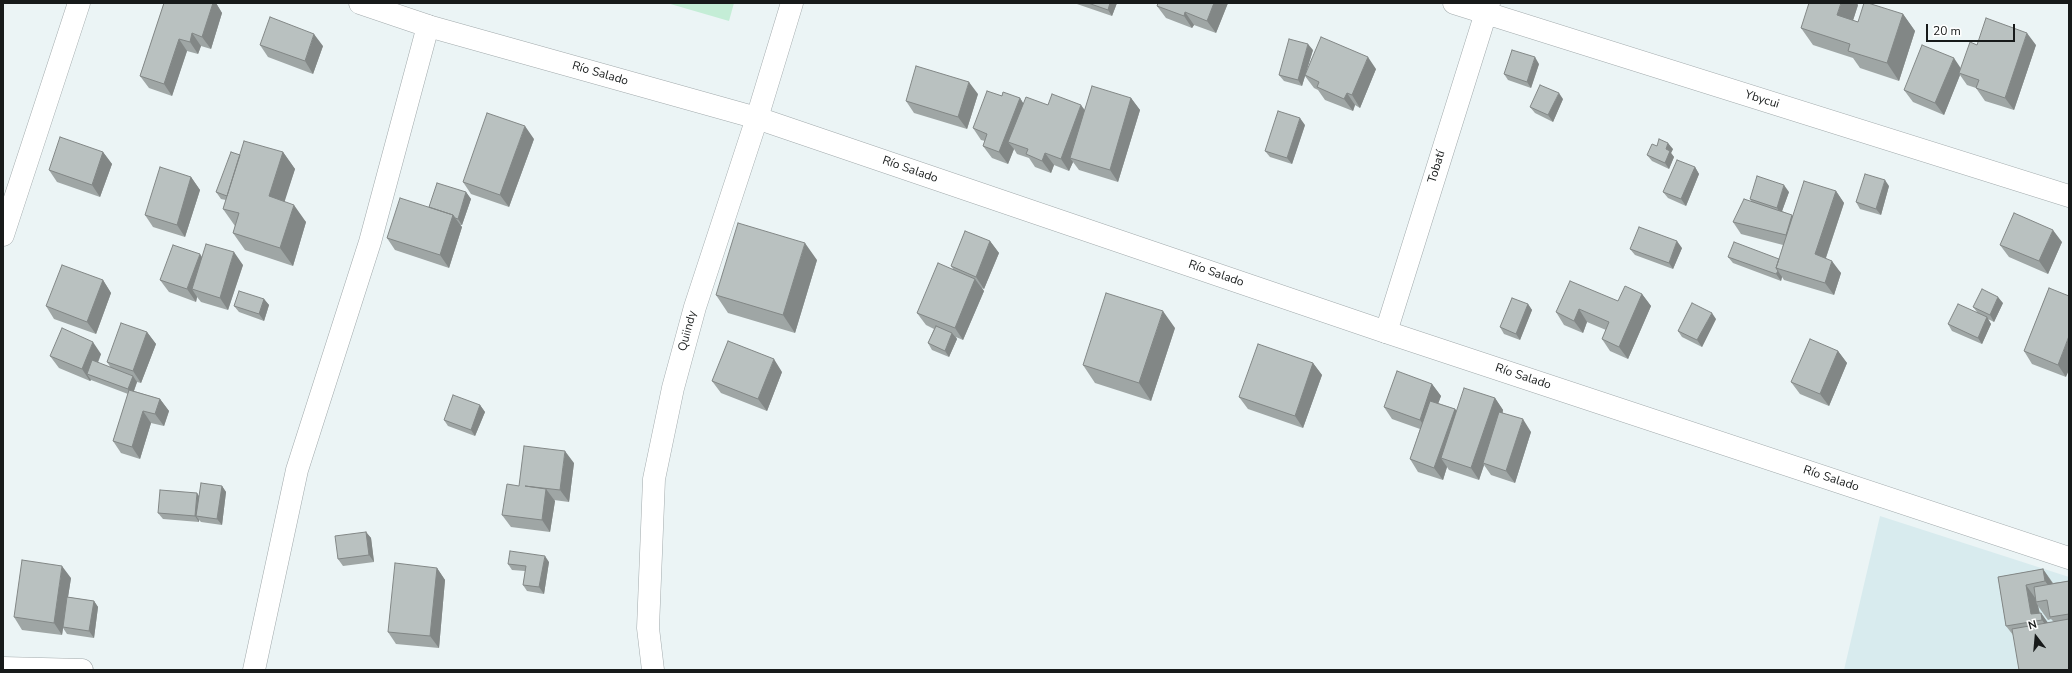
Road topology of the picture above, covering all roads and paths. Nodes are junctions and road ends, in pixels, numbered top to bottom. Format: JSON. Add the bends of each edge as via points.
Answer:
{"nodes":[{"id":1,"x":79,"y":3,"type":"edge"},
{"id":2,"x":360,"y":3,"type":"edge"},
{"id":3,"x":792,"y":3,"type":"edge"},
{"id":4,"x":1454,"y":3,"type":"edge"},
{"id":5,"x":1487,"y":8,"type":"edge"},
{"id":6,"x":428,"y":26,"type":"junction"},
{"id":7,"x":757,"y":118,"type":"junction"},
{"id":8,"x":2069,"y":196,"type":"edge"},
{"id":9,"x":3,"y":235,"type":"edge"},
{"id":10,"x":1386,"y":332,"type":"junction"},
{"id":11,"x":2069,"y":558,"type":"edge"},
{"id":12,"x":3,"y":668,"type":"edge"},
{"id":13,"x":82,"y":670,"type":"edge"},
{"id":14,"x":254,"y":670,"type":"edge"},
{"id":15,"x":652,"y":670,"type":"edge"}],
"edges":[{"from":1,"to":9,"type":"street"},
{"from":2,"to":6,"type":"street","name":"Río Salado"},
{"from":3,"to":7,"type":"street","name":"Quiindy"},
{"from":4,"to":5,"type":"street","name":"Ybycui"},
{"from":5,"to":8,"type":"street","name":"Ybycui"},
{"from":5,"to":10,"type":"street","name":"Tobatí"},
{"from":6,"to":7,"type":"street","name":"Río Salado"},
{"from":6,"to":14,"type":"street","via":[[370,242],[298,470]]},
{"from":7,"to":10,"type":"street","name":"Río Salado"},
{"from":7,"to":15,"type":"street","name":"Quiindy","via":[[694,307],[673,388],[654,479],[648,628]]},
{"from":10,"to":11,"type":"street","name":"Río Salado"},
{"from":12,"to":13,"type":"street"}]}
